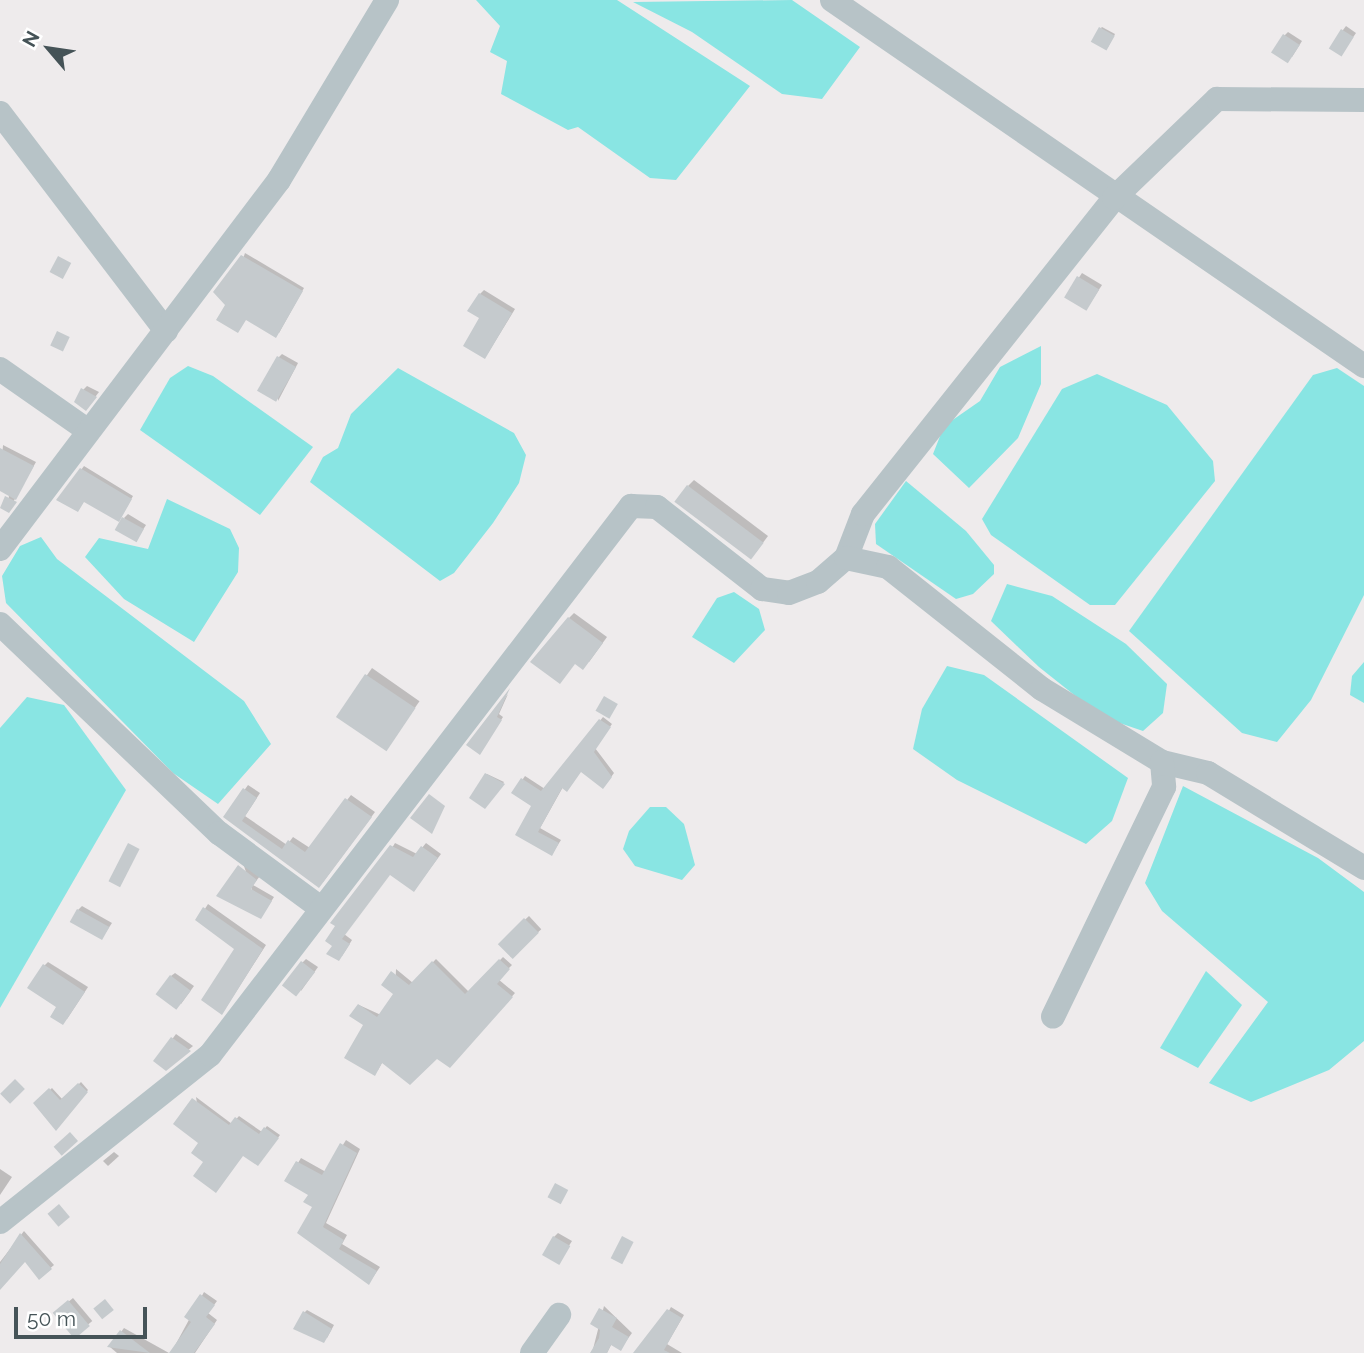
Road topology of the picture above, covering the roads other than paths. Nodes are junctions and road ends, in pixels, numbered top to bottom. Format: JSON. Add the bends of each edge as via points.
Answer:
{"nodes":[{"id":1,"x":387,"y":0,"type":"edge"},
{"id":2,"x":832,"y":0,"type":"edge"},
{"id":3,"x":1364,"y":100,"type":"edge"},
{"id":4,"x":0,"y":113,"type":"edge"},
{"id":5,"x":1114,"y":198,"type":"junction"},
{"id":6,"x":166,"y":331,"type":"junction"},
{"id":7,"x":1364,"y":366,"type":"edge"},
{"id":8,"x":0,"y":369,"type":"edge"},
{"id":9,"x":80,"y":425,"type":"dead end"},
{"id":10,"x":0,"y":548,"type":"edge"},
{"id":11,"x":846,"y":558,"type":"junction"},
{"id":12,"x":0,"y":624,"type":"edge"},
{"id":13,"x":1162,"y":762,"type":"junction"},
{"id":14,"x":1364,"y":868,"type":"edge"},
{"id":15,"x":318,"y":906,"type":"junction"},
{"id":16,"x":1053,"y":1017,"type":"dead end"},
{"id":17,"x":0,"y":1222,"type":"edge"},
{"id":18,"x":559,"y":1315,"type":"dead end"},
{"id":19,"x":532,"y":1353,"type":"edge"}],
"edges":[{"from":1,"to":6,"type":"street","via":[[279,180]]},
{"from":2,"to":5,"type":"street"},
{"from":3,"to":5,"type":"street","via":[[1217,99]]},
{"from":4,"to":6,"type":"street"},
{"from":5,"to":7,"type":"street"},
{"from":5,"to":11,"type":"street","via":[[863,514]]},
{"from":6,"to":10,"type":"street"},
{"from":8,"to":9,"type":"street"},
{"from":11,"to":13,"type":"street","via":[[888,567],[1042,689]]},
{"from":11,"to":15,"type":"street","via":[[818,582],[789,593],[762,589],[657,508],[631,506]]},
{"from":12,"to":15,"type":"street","via":[[219,834]]},
{"from":13,"to":14,"type":"street","via":[[1208,773]]},
{"from":13,"to":16,"type":"street","via":[[1164,787]]},
{"from":15,"to":17,"type":"street","via":[[210,1055]]},
{"from":18,"to":19,"type":"street"}]}
